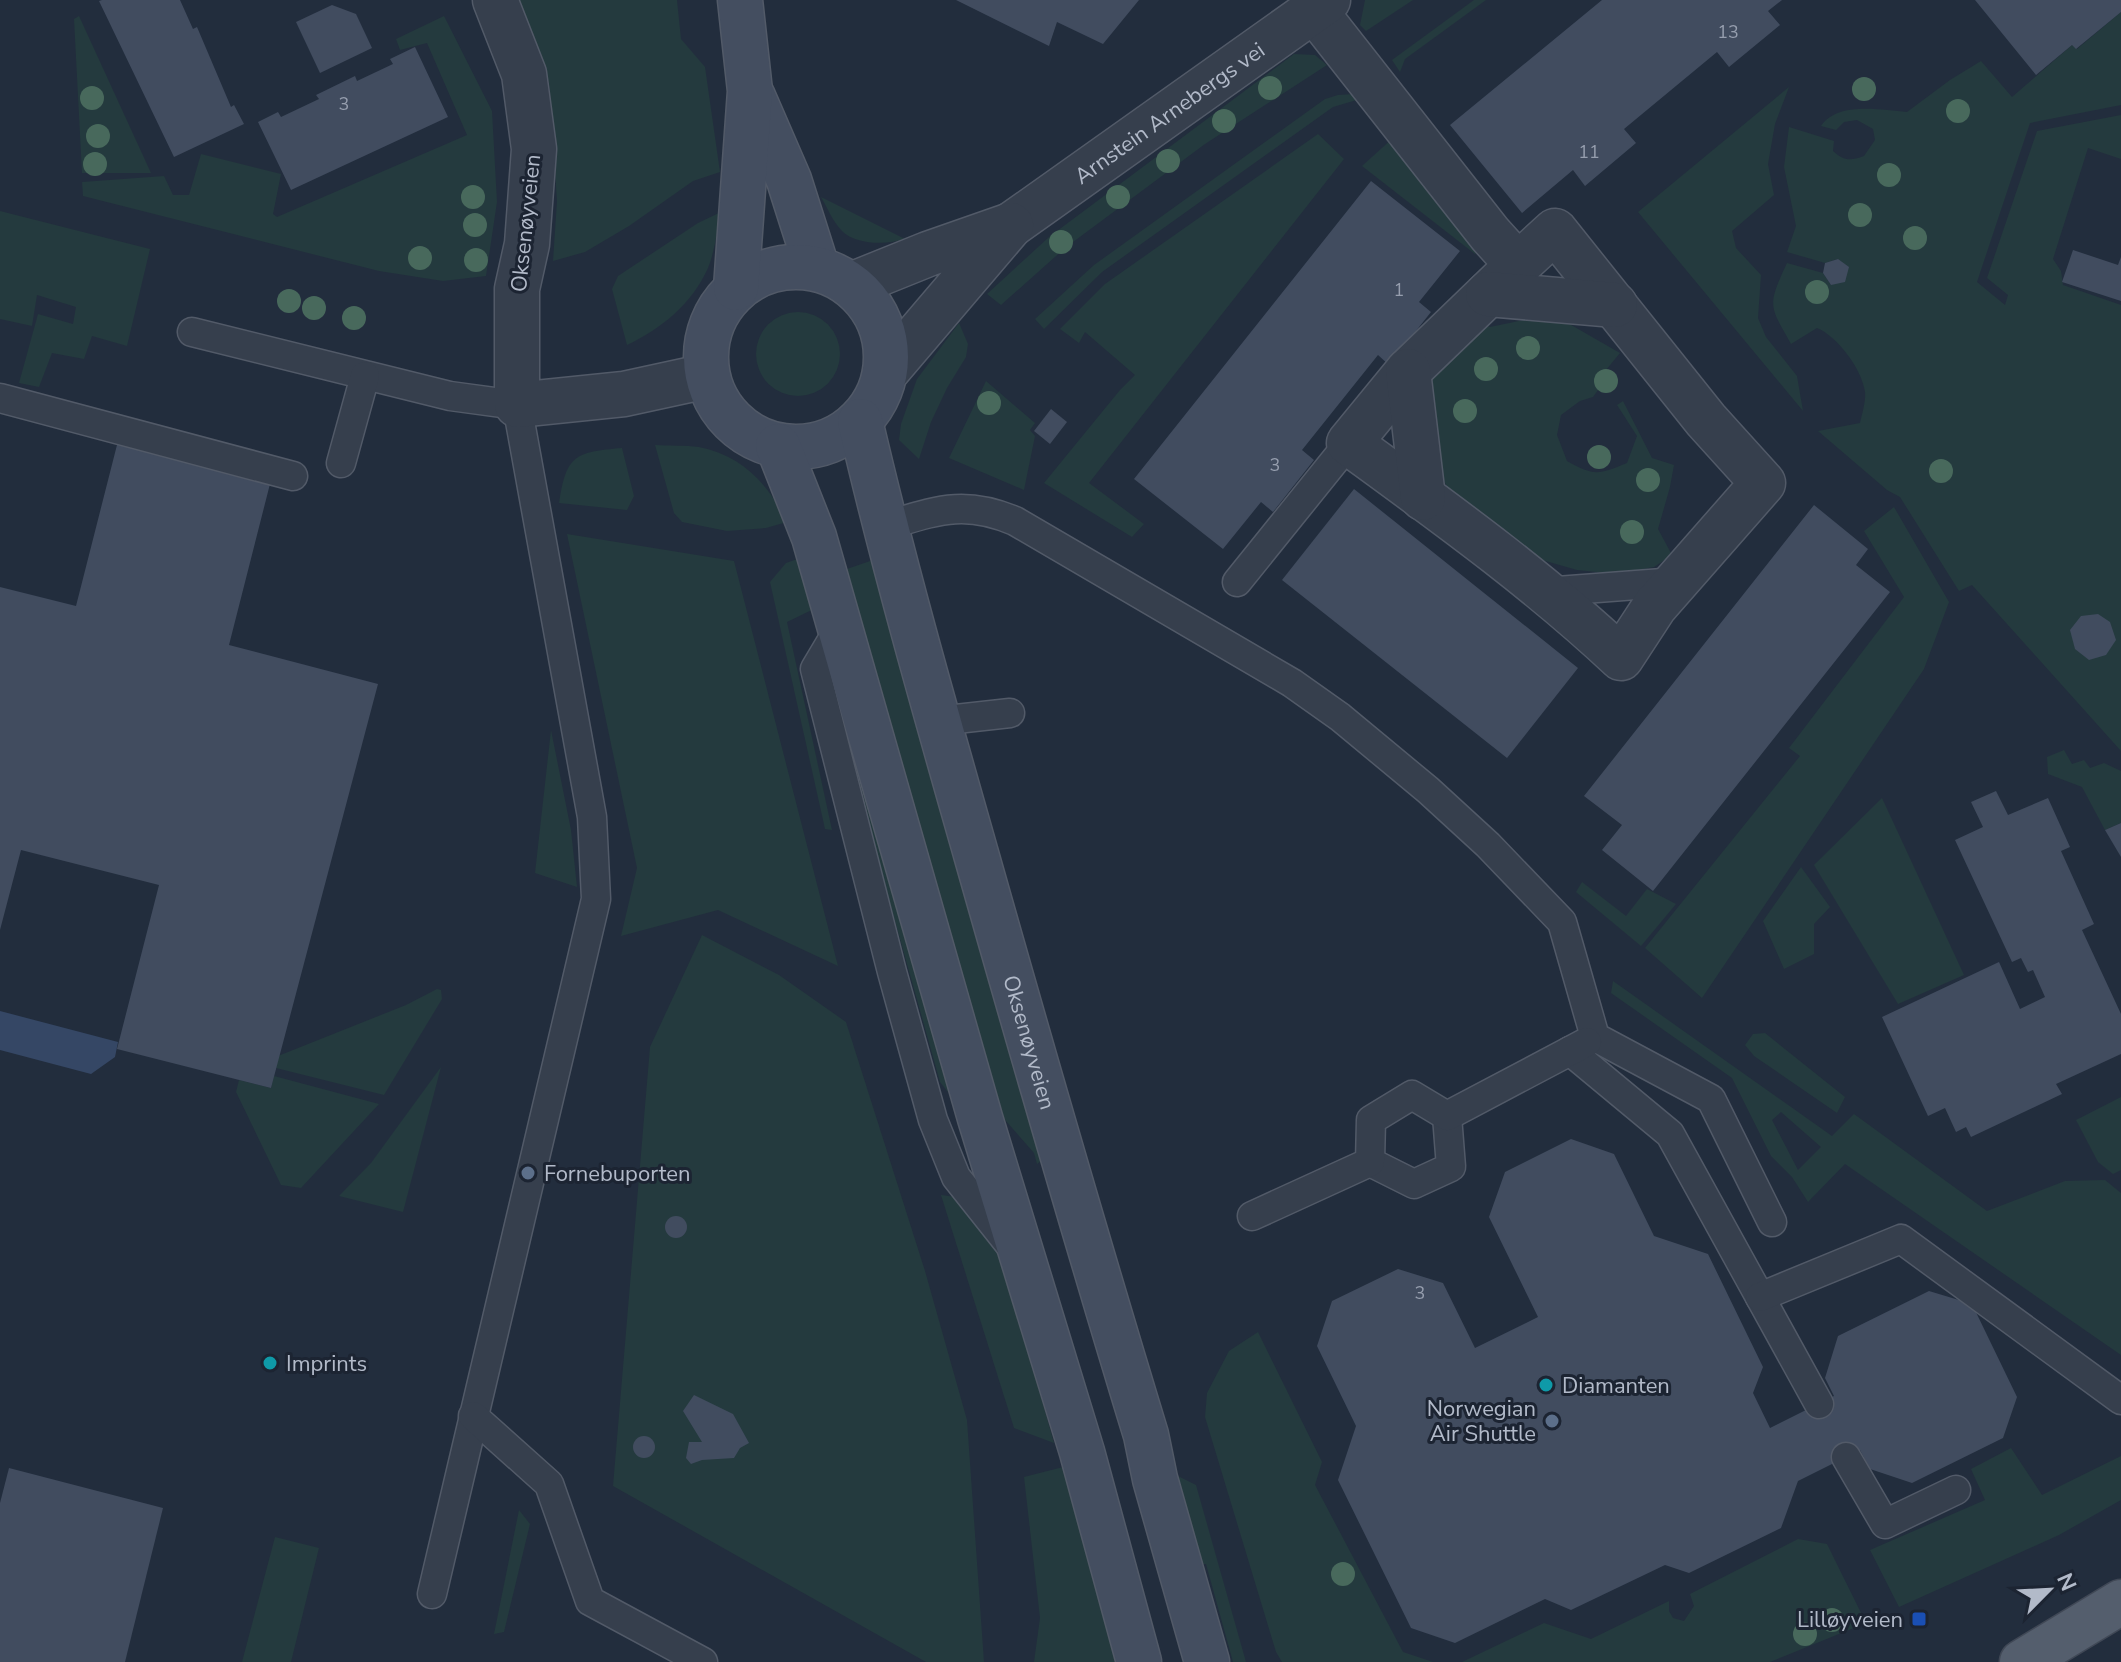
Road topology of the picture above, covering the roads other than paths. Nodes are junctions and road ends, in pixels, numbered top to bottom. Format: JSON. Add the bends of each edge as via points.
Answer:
{"nodes":[{"id":1,"x":495,"y":0,"type":"edge"},
{"id":2,"x":740,"y":0,"type":"edge"},
{"id":3,"x":1321,"y":5,"type":"edge"},
{"id":4,"x":750,"y":91,"type":"junction"},
{"id":5,"x":1011,"y":225,"type":"junction"},
{"id":6,"x":834,"y":277,"type":"junction"},
{"id":7,"x":1503,"y":279,"type":"junction"},
{"id":8,"x":736,"y":288,"type":"junction"},
{"id":9,"x":1615,"y":305,"type":"junction"},
{"id":10,"x":192,"y":332,"type":"dead end"},
{"id":11,"x":1408,"y":371,"type":"junction"},
{"id":12,"x":885,"y":373,"type":"junction"},
{"id":13,"x":365,"y":376,"type":"junction"},
{"id":14,"x":707,"y":376,"type":"junction"},
{"id":15,"x":0,"y":398,"type":"edge"},
{"id":16,"x":517,"y":405,"type":"junction"},
{"id":17,"x":860,"y":421,"type":"junction"},
{"id":18,"x":1349,"y":443,"type":"junction"},
{"id":19,"x":778,"y":446,"type":"junction"},
{"id":20,"x":341,"y":463,"type":"dead end"},
{"id":21,"x":293,"y":476,"type":"dead end"},
{"id":22,"x":1423,"y":498,"type":"junction"},
{"id":23,"x":885,"y":526,"type":"junction"},
{"id":24,"x":1237,"y":582,"type":"dead end"},
{"id":25,"x":1676,"y":582,"type":"junction"},
{"id":26,"x":1544,"y":592,"type":"junction"},
{"id":27,"x":1010,"y":713,"type":"dead end"},
{"id":28,"x":938,"y":721,"type":"junction"},
{"id":29,"x":1583,"y":1044,"type":"junction"},
{"id":30,"x":1447,"y":1116,"type":"junction"},
{"id":31,"x":1370,"y":1162,"type":"junction"},
{"id":32,"x":1252,"y":1216,"type":"dead end"},
{"id":33,"x":1772,"y":1222,"type":"dead end"},
{"id":34,"x":1760,"y":1297,"type":"junction"},
{"id":35,"x":2121,"y":1400,"type":"edge"},
{"id":36,"x":1819,"y":1404,"type":"dead end"},
{"id":37,"x":473,"y":1416,"type":"junction"},
{"id":38,"x":1846,"y":1457,"type":"dead end"},
{"id":39,"x":1956,"y":1490,"type":"dead end"},
{"id":40,"x":432,"y":1594,"type":"dead end"},
{"id":41,"x":2121,"y":1602,"type":"edge"},
{"id":42,"x":703,"y":1662,"type":"edge"},
{"id":43,"x":1139,"y":1662,"type":"edge"},
{"id":44,"x":1207,"y":1662,"type":"edge"},
{"id":45,"x":2022,"y":1662,"type":"edge"}],
"edges":[{"from":1,"to":16,"type":"street","name":"Oksenøyveien","via":[[524,74],[534,149],[527,244],[517,289]]},
{"from":2,"to":4,"type":"street"},
{"from":3,"to":5,"type":"street","name":"Arnstein Arnebergs vei"},
{"from":3,"to":7,"type":"street","via":[[1490,234]]},
{"from":4,"to":6,"type":"street"},
{"from":4,"to":8,"type":"street"},
{"from":5,"to":6,"type":"street","name":"Arnstein Arnebergs vei","via":[[928,254]]},
{"from":5,"to":12,"type":"street","name":"Arnstein Arnebergs vei"},
{"from":6,"to":8,"type":"street","via":[[796,266],[753,276]]},
{"from":6,"to":12,"type":"street","via":[[869,303],[881,325]]},
{"from":7,"to":9,"type":"street"},
{"from":7,"to":9,"type":"street","via":[[1555,231]]},
{"from":7,"to":11,"type":"street"},
{"from":8,"to":14,"type":"street","via":[[709,329]]},
{"from":9,"to":25,"type":"street","via":[[1763,483]]},
{"from":10,"to":13,"type":"lane"},
{"from":11,"to":18,"type":"street"},
{"from":11,"to":22,"type":"street"},
{"from":12,"to":17,"type":"street"},
{"from":13,"to":16,"type":"lane"},
{"from":13,"to":20,"type":"lane"},
{"from":14,"to":16,"type":"street","via":[[624,394]]},
{"from":14,"to":19,"type":"street","via":[[716,401],[732,421],[753,437]]},
{"from":15,"to":21,"type":"lane"},
{"from":16,"to":37,"type":"lane","via":[[592,817],[596,899]]},
{"from":17,"to":19,"type":"street","via":[[822,444]]},
{"from":17,"to":23,"type":"street","name":"Oksenøyveien"},
{"from":18,"to":22,"type":"street"},
{"from":18,"to":24,"type":"lane"},
{"from":19,"to":43,"type":"street","via":[[814,537]]},
{"from":22,"to":26,"type":"street"},
{"from":23,"to":28,"type":"street","name":"Oksenøyveien"},
{"from":23,"to":29,"type":"lane","via":[[932,512],[990,510],[1292,683],[1340,717],[1488,845],[1562,922]]},
{"from":25,"to":26,"type":"lane"},
{"from":25,"to":26,"type":"street","via":[[1621,658]]},
{"from":27,"to":28,"type":"lane"},
{"from":28,"to":44,"type":"street","name":"Oksenøyveien"},
{"from":29,"to":30,"type":"lane"},
{"from":29,"to":33,"type":"lane","via":[[1711,1099]]},
{"from":29,"to":34,"type":"lane","via":[[1670,1134]]},
{"from":30,"to":31,"type":"lane","via":[[1412,1095],[1371,1120]]},
{"from":30,"to":31,"type":"lane","via":[[1451,1167],[1414,1184]]},
{"from":31,"to":32,"type":"lane"},
{"from":34,"to":35,"type":"lane","via":[[1901,1239]]},
{"from":34,"to":36,"type":"lane"},
{"from":37,"to":40,"type":"lane"},
{"from":37,"to":42,"type":"lane","via":[[549,1484],[590,1601]]},
{"from":38,"to":39,"type":"lane","via":[[1885,1524]]},
{"from":41,"to":45,"type":"main road"}]}
